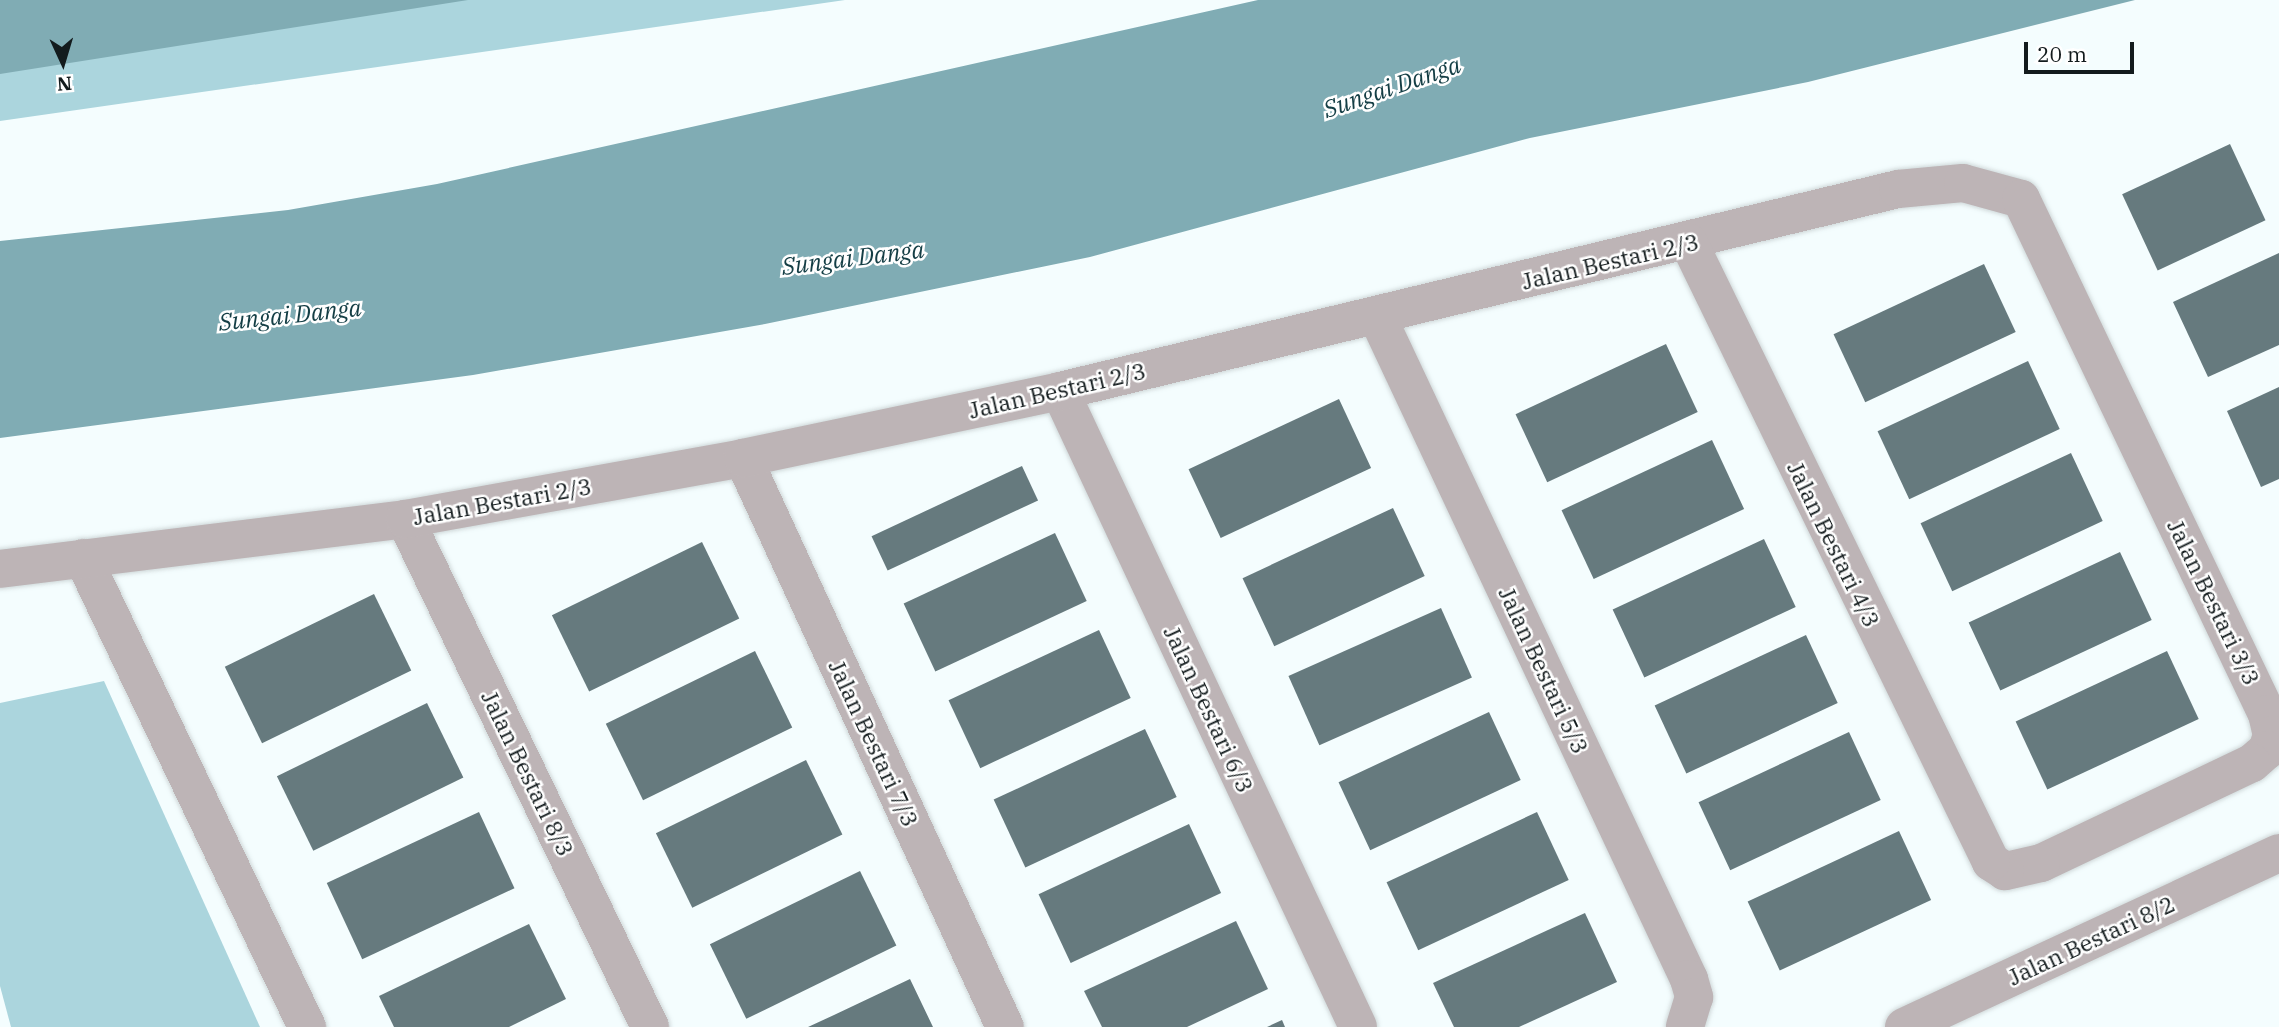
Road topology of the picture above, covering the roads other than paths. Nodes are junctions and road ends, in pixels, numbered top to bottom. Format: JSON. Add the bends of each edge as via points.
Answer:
{"nodes":[{"id":1,"x":2021,"y":199,"type":"joint"},
{"id":2,"x":1689,"y":243,"type":"junction"},
{"id":3,"x":1377,"y":316,"type":"junction"},
{"id":4,"x":1060,"y":391,"type":"junction"},
{"id":5,"x":743,"y":458,"type":"junction"},
{"id":6,"x":405,"y":519,"type":"junction"},
{"id":7,"x":83,"y":558,"type":"junction"},
{"id":8,"x":0,"y":569,"type":"edge"},
{"id":9,"x":1979,"y":845,"type":"joint"},
{"id":10,"x":2279,"y":853,"type":"edge"},
{"id":11,"x":307,"y":1027,"type":"edge"},
{"id":12,"x":650,"y":1027,"type":"edge"},
{"id":13,"x":1005,"y":1027,"type":"edge"},
{"id":14,"x":1358,"y":1027,"type":"edge"},
{"id":15,"x":1685,"y":1027,"type":"edge"},
{"id":16,"x":1904,"y":1027,"type":"edge"}],
"edges":[{"from":1,"to":2,"type":"street","name":"Jalan Bestari 2/3","via":[[1964,183],[1898,189]]},
{"from":1,"to":9,"type":"street","name":"Jalan Bestari 3/3","via":[[2272,735],[2252,764],[2040,863],[2005,871]]},
{"from":2,"to":3,"type":"street","name":"Jalan Bestari 2/3"},
{"from":2,"to":9,"type":"street","name":"Jalan Bestari 4/3"},
{"from":3,"to":4,"type":"street","name":"Jalan Bestari 2/3"},
{"from":3,"to":15,"type":"street","name":"Jalan Bestari 5/3","via":[[1689,979],[1694,997]]},
{"from":4,"to":5,"type":"street","name":"Jalan Bestari 2/3"},
{"from":4,"to":14,"type":"street","name":"Jalan Bestari 6/3"},
{"from":5,"to":6,"type":"street","name":"Jalan Bestari 2/3"},
{"from":5,"to":13,"type":"street","name":"Jalan Bestari 7/3"},
{"from":6,"to":7,"type":"street","name":"Jalan Bestari 2/3"},
{"from":6,"to":12,"type":"street","name":"Jalan Bestari 8/3"},
{"from":7,"to":8,"type":"street","name":"Jalan Bestari 2/3"},
{"from":7,"to":11,"type":"street"},
{"from":10,"to":16,"type":"street","name":"Jalan Bestari 8/2"}]}
